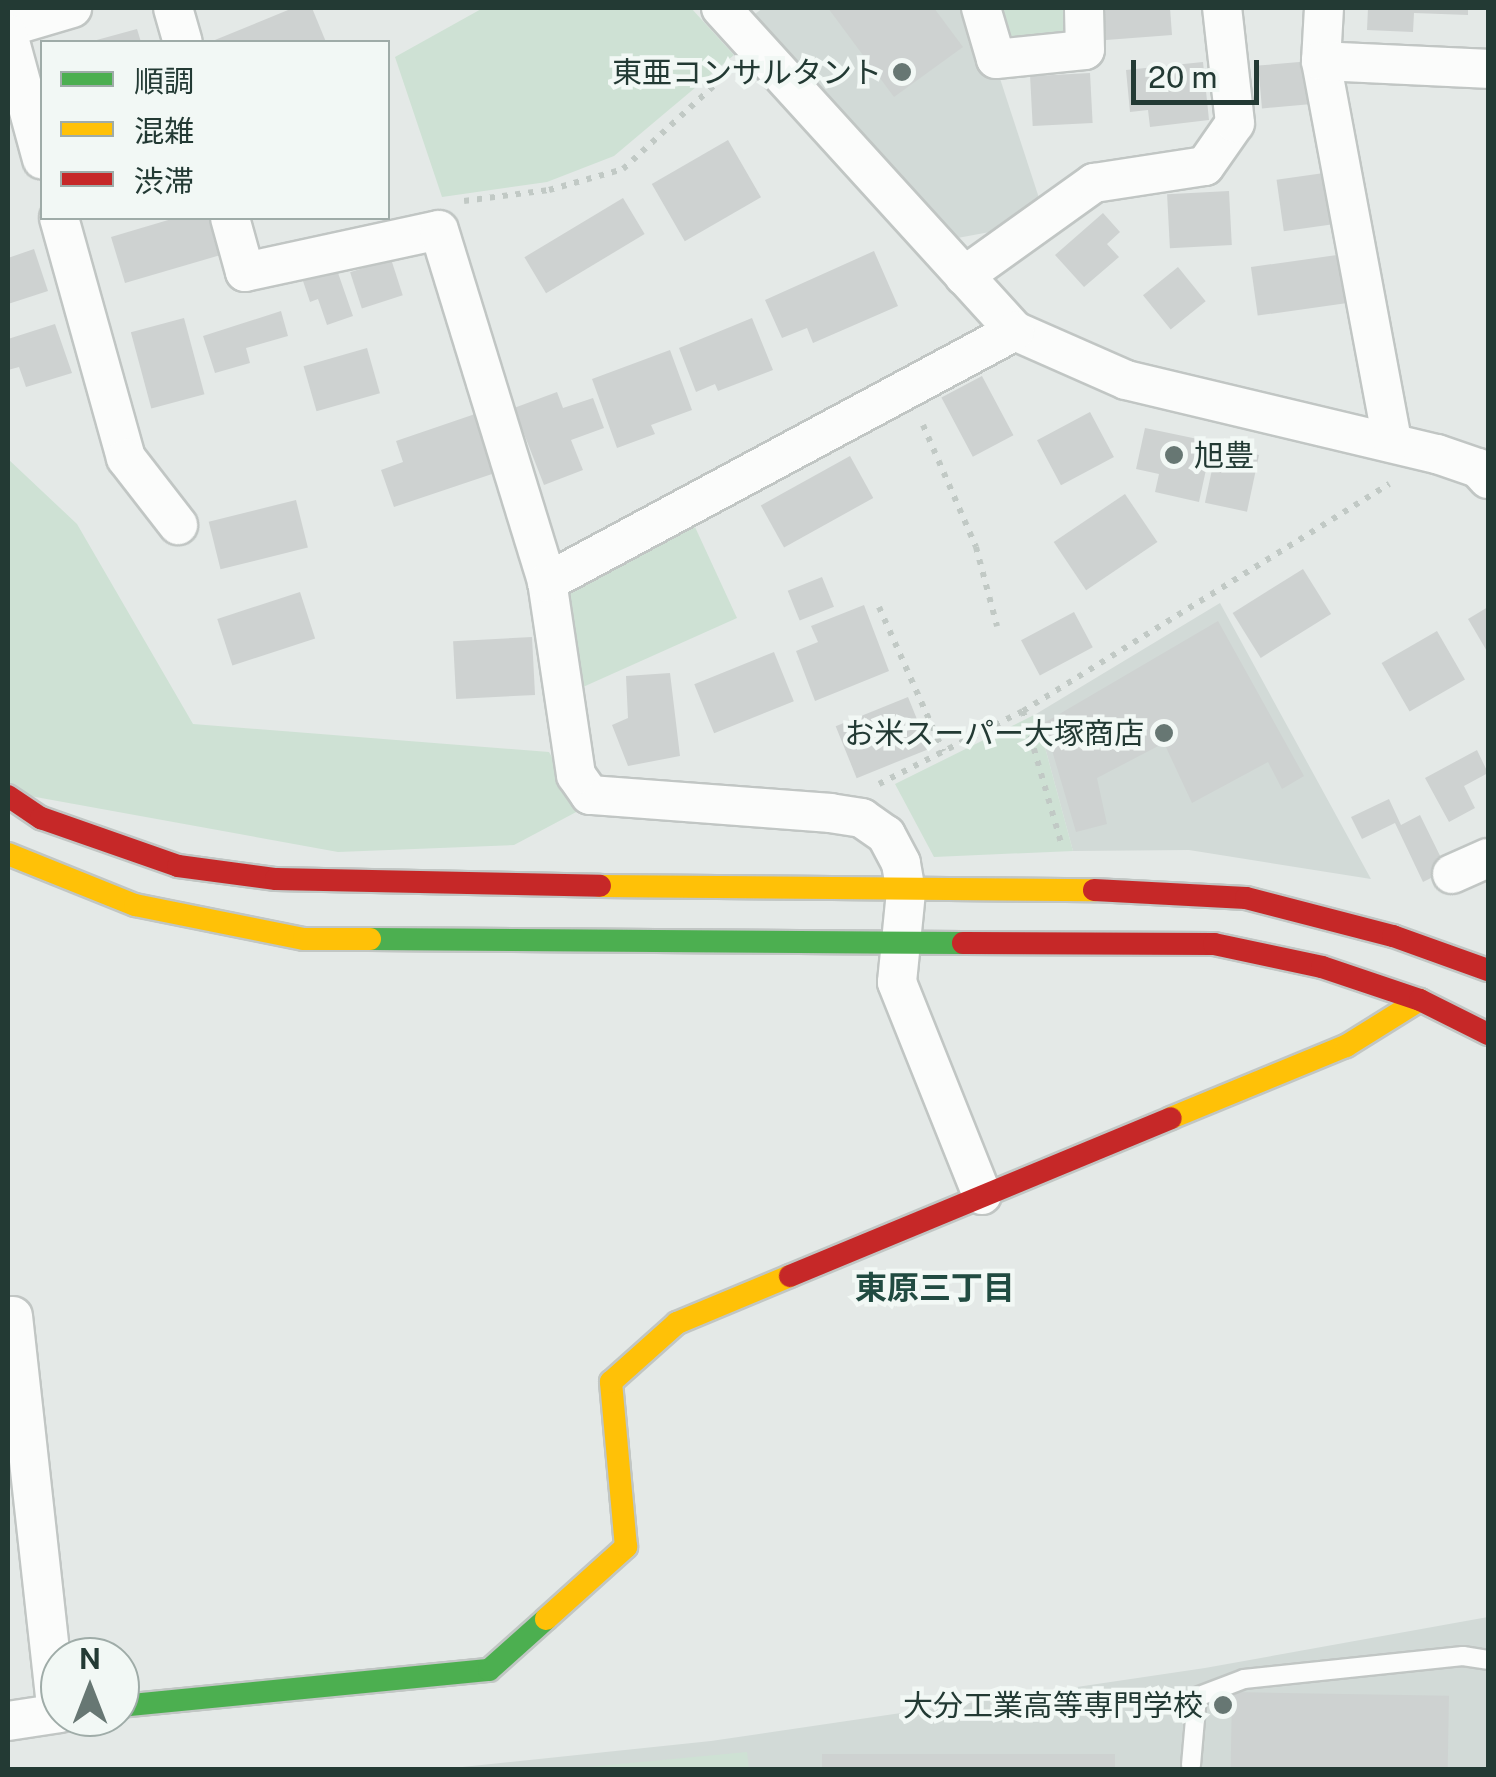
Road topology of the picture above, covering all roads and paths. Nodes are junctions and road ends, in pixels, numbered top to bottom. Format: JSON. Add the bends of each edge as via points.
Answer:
{"nodes":[{"id":1,"x":72,"y":8,"type":"edge"},
{"id":2,"x":174,"y":8,"type":"edge"},
{"id":3,"x":720,"y":8,"type":"edge"},
{"id":4,"x":981,"y":8,"type":"edge"},
{"id":5,"x":1084,"y":8,"type":"edge"},
{"id":6,"x":1222,"y":8,"type":"edge"},
{"id":7,"x":1324,"y":8,"type":"edge"},
{"id":8,"x":8,"y":31,"type":"edge"},
{"id":9,"x":182,"y":40,"type":"edge"},
{"id":10,"x":755,"y":48,"type":"junction"},
{"id":11,"x":1322,"y":61,"type":"junction"},
{"id":12,"x":1488,"y":69,"type":"edge"},
{"id":13,"x":40,"y":152,"type":"edge"},
{"id":14,"x":60,"y":220,"type":"edge"},
{"id":15,"x":231,"y":220,"type":"edge"},
{"id":16,"x":440,"y":230,"type":"junction"},
{"id":17,"x":964,"y":276,"type":"junction"},
{"id":18,"x":1015,"y":331,"type":"junction"},
{"id":19,"x":906,"y":388,"type":"junction"},
{"id":20,"x":1392,"y":442,"type":"junction"},
{"id":21,"x":1437,"y":454,"type":"junction"},
{"id":22,"x":1485,"y":469,"type":"edge"},
{"id":23,"x":178,"y":525,"type":"dead end"},
{"id":24,"x":547,"y":582,"type":"junction"},
{"id":25,"x":879,"y":607,"type":"dead end"},
{"id":26,"x":997,"y":626,"type":"dead end"},
{"id":27,"x":1023,"y":711,"type":"junction"},
{"id":28,"x":943,"y":751,"type":"junction"},
{"id":29,"x":8,"y":796,"type":"edge"},
{"id":30,"x":831,"y":812,"type":"junction"},
{"id":31,"x":8,"y":854,"type":"edge"},
{"id":32,"x":1488,"y":858,"type":"edge"},
{"id":33,"x":1065,"y":862,"type":"dead end"},
{"id":34,"x":1452,"y":874,"type":"dead end"},
{"id":35,"x":906,"y":892,"type":"junction"},
{"id":36,"x":904,"y":941,"type":"junction"},
{"id":37,"x":1488,"y":970,"type":"edge"},
{"id":38,"x":1420,"y":1000,"type":"junction"},
{"id":39,"x":1488,"y":1034,"type":"edge"},
{"id":40,"x":982,"y":1195,"type":"junction"},
{"id":41,"x":13,"y":1316,"type":"dead end"},
{"id":42,"x":50,"y":1637,"type":"edge"},
{"id":43,"x":1488,"y":1660,"type":"edge"},
{"id":44,"x":140,"y":1704,"type":"edge"},
{"id":45,"x":40,"y":1716,"type":"edge"},
{"id":46,"x":8,"y":1721,"type":"edge"},
{"id":47,"x":1192,"y":1765,"type":"dead end"}],
"edges":[{"from":1,"to":8,"type":"street"},
{"from":2,"to":9,"type":"street"},
{"from":3,"to":10,"type":"street"},
{"from":4,"to":5,"type":"street","via":[[996,59],[1085,50]]},
{"from":6,"to":17,"type":"street","via":[[1235,123],[1205,166],[1094,183]]},
{"from":7,"to":11,"type":"street"},
{"from":8,"to":13,"type":"street"},
{"from":10,"to":16,"type":"path","via":[[623,169],[549,190],[434,205]]},
{"from":10,"to":17,"type":"street"},
{"from":11,"to":12,"type":"street"},
{"from":11,"to":20,"type":"street"},
{"from":14,"to":23,"type":"street","via":[[126,458]]},
{"from":15,"to":16,"type":"street","via":[[245,272]]},
{"from":16,"to":24,"type":"street"},
{"from":17,"to":18,"type":"street"},
{"from":18,"to":19,"type":"street"},
{"from":18,"to":20,"type":"street","via":[[1177,396]]},
{"from":19,"to":24,"type":"street"},
{"from":19,"to":26,"type":"path","via":[[976,547]]},
{"from":20,"to":21,"type":"street"},
{"from":21,"to":22,"type":"street"},
{"from":21,"to":27,"type":"path"},
{"from":24,"to":30,"type":"street","via":[[576,775],[590,795]]},
{"from":25,"to":28,"type":"path"},
{"from":27,"to":28,"type":"path"},
{"from":27,"to":33,"type":"path","via":[[1051,789]]},
{"from":28,"to":30,"type":"path"},
{"from":29,"to":35,"type":"street","via":[[41,818],[178,866],[276,879]]},
{"from":30,"to":35,"type":"street","via":[[862,818],[886,835],[902,863]]},
{"from":31,"to":36,"type":"street","via":[[135,905],[304,939]]},
{"from":32,"to":34,"type":"street"},
{"from":35,"to":36,"type":"street"},
{"from":35,"to":37,"type":"street","via":[[1123,890],[1246,898],[1393,936]]},
{"from":36,"to":38,"type":"street","via":[[1214,944],[1322,967]]},
{"from":36,"to":40,"type":"street","via":[[897,982]]},
{"from":38,"to":39,"type":"street"},
{"from":38,"to":40,"type":"street","via":[[1346,1046]]},
{"from":40,"to":44,"type":"street","via":[[677,1323],[612,1382],[626,1547],[489,1670]]},
{"from":41,"to":42,"type":"street"},
{"from":43,"to":47,"type":"lane","via":[[1463,1656],[1244,1679],[1198,1698]]},
{"from":45,"to":46,"type":"street"}]}
